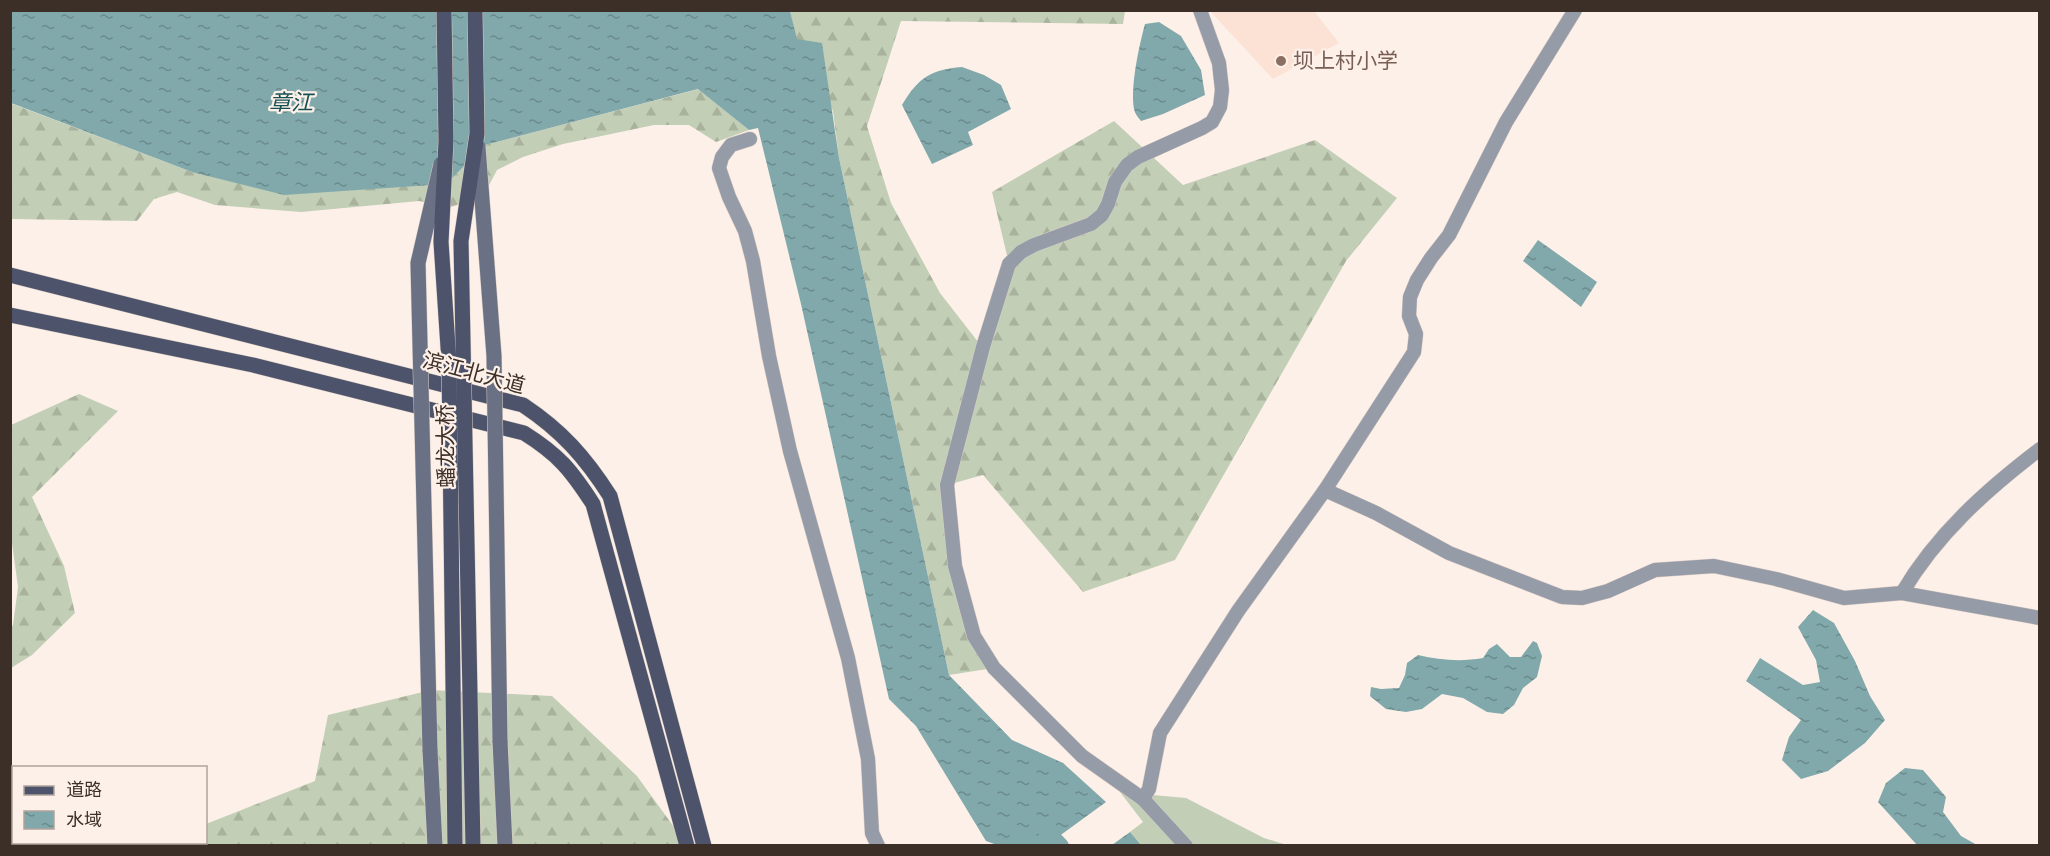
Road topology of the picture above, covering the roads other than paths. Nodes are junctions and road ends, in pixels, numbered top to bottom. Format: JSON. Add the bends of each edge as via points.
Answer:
{"nodes":[{"id":1,"x":444,"y":10,"type":"edge"},
{"id":2,"x":475,"y":10,"type":"edge"},
{"id":3,"x":1200,"y":10,"type":"edge"},
{"id":4,"x":1575,"y":10,"type":"edge"},
{"id":5,"x":477,"y":134,"type":"junction"},
{"id":6,"x":750,"y":139,"type":"dead end"},
{"id":7,"x":446,"y":141,"type":"junction"},
{"id":8,"x":10,"y":275,"type":"edge"},
{"id":9,"x":10,"y":315,"type":"edge"},
{"id":10,"x":2040,"y":449,"type":"edge"},
{"id":11,"x":1325,"y":490,"type":"junction"},
{"id":12,"x":1902,"y":593,"type":"junction"},
{"id":13,"x":2040,"y":618,"type":"edge"},
{"id":14,"x":1143,"y":799,"type":"junction"},
{"id":15,"x":435,"y":846,"type":"edge"},
{"id":16,"x":455,"y":846,"type":"edge"},
{"id":17,"x":473,"y":846,"type":"edge"},
{"id":18,"x":505,"y":846,"type":"edge"},
{"id":19,"x":687,"y":846,"type":"edge"},
{"id":20,"x":704,"y":846,"type":"edge"},
{"id":21,"x":878,"y":846,"type":"edge"},
{"id":22,"x":1186,"y":846,"type":"edge"}],
"edges":[{"from":1,"to":7,"type":"main road","name":"蟠龙大桥","bridge":true},
{"from":2,"to":5,"type":"main road","name":"蟠龙大桥","bridge":true},
{"from":3,"to":14,"type":"street","via":[[1219,63],[1220,107],[1212,122],[1126,165],[1102,215],[1091,224],[1034,245],[1009,264],[982,347],[947,485],[955,566],[974,636],[994,668],[1082,756]]},
{"from":4,"to":11,"type":"street","via":[[1506,122],[1449,234],[1418,280],[1410,297],[1409,316],[1416,334],[1414,352]]},
{"from":5,"to":17,"type":"main road","name":"蟠龙大桥","bridge":true,"via":[[461,241]]},
{"from":5,"to":18,"type":"street","bridge":true,"via":[[494,356]]},
{"from":6,"to":21,"type":"street","via":[[731,145],[719,168],[753,261],[790,451],[848,658],[868,759],[872,833]]},
{"from":7,"to":15,"type":"street","bridge":true,"via":[[418,263]]},
{"from":7,"to":16,"type":"main road","name":"蟠龙大桥","bridge":true,"via":[[441,242],[449,362]]},
{"from":8,"to":20,"type":"main road","name":"滨江北大道","via":[[523,405],[549,422],[592,467],[610,496]]},
{"from":9,"to":19,"type":"main road","via":[[253,364],[524,433],[549,448],[573,473],[593,504]]},
{"from":10,"to":12,"type":"street","via":[[1966,510],[1920,563]]},
{"from":11,"to":12,"type":"street","via":[[1449,553],[1562,597],[1582,598],[1608,591],[1654,570],[1714,566],[1844,598]]},
{"from":11,"to":14,"type":"street","via":[[1238,611],[1160,733],[1149,789]]},
{"from":12,"to":13,"type":"street"},
{"from":14,"to":22,"type":"street"}]}
